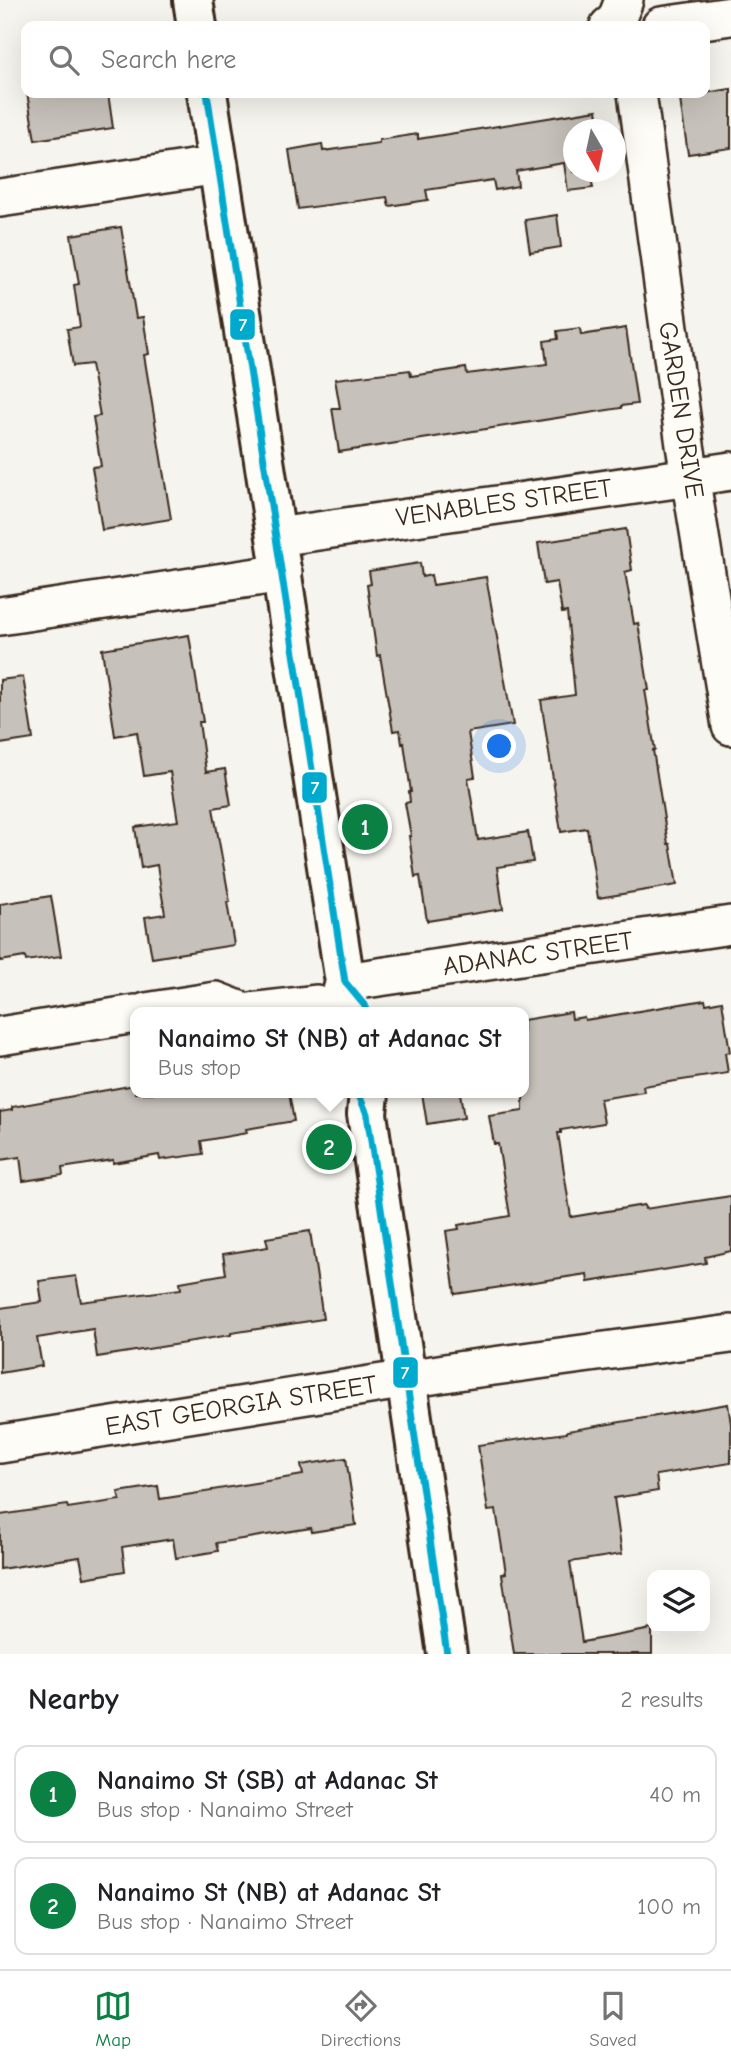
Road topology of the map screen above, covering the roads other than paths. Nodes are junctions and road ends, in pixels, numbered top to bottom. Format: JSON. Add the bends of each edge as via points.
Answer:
{"nodes":[{"id":1,"x":193,"y":0,"type":"edge"},
{"id":2,"x":731,"y":16,"type":"edge"},
{"id":3,"x":196,"y":21,"type":"edge"},
{"id":4,"x":696,"y":21,"type":"edge"},
{"id":5,"x":209,"y":98,"type":"edge"},
{"id":6,"x":638,"y":98,"type":"edge"},
{"id":7,"x":219,"y":165,"type":"junction"},
{"id":8,"x":0,"y":198,"type":"edge"},
{"id":9,"x":731,"y":471,"type":"edge"},
{"id":10,"x":690,"y":477,"type":"junction"},
{"id":11,"x":280,"y":555,"type":"junction"},
{"id":12,"x":0,"y":616,"type":"edge"},
{"id":13,"x":731,"y":726,"type":"edge"},
{"id":14,"x":731,"y":925,"type":"edge"},
{"id":15,"x":346,"y":1004,"type":"edge"},
{"id":16,"x":268,"y":1007,"type":"edge"},
{"id":17,"x":130,"y":1015,"type":"edge"},
{"id":18,"x":0,"y":1036,"type":"edge"},
{"id":19,"x":365,"y":1100,"type":"edge"},
{"id":20,"x":731,"y":1334,"type":"edge"},
{"id":21,"x":406,"y":1380,"type":"junction"},
{"id":22,"x":0,"y":1444,"type":"edge"},
{"id":23,"x":447,"y":1654,"type":"edge"}],
"edges":[{"from":1,"to":3,"type":"main road"},
{"from":2,"to":4,"type":"street"},
{"from":5,"to":7,"type":"main road"},
{"from":6,"to":10,"type":"street","name":"GARDEN DRIVE"},
{"from":7,"to":8,"type":"street"},
{"from":7,"to":11,"type":"main road"},
{"from":9,"to":10,"type":"street","name":"VENABLES STREET"},
{"from":10,"to":11,"type":"street","name":"VENABLES STREET"},
{"from":10,"to":13,"type":"street","name":"GARDEN DRIVE"},
{"from":11,"to":12,"type":"street","name":"VENABLES STREET"},
{"from":11,"to":15,"type":"main road"},
{"from":14,"to":15,"type":"street","name":"ADANAC STREET"},
{"from":15,"to":16,"type":"street","name":"ADANAC STREET"},
{"from":17,"to":18,"type":"street"},
{"from":19,"to":21,"type":"main road"},
{"from":20,"to":21,"type":"street","name":"EAST GEORGIA STREET"},
{"from":21,"to":22,"type":"street","name":"EAST GEORGIA STREET"},
{"from":21,"to":23,"type":"main road"}]}
